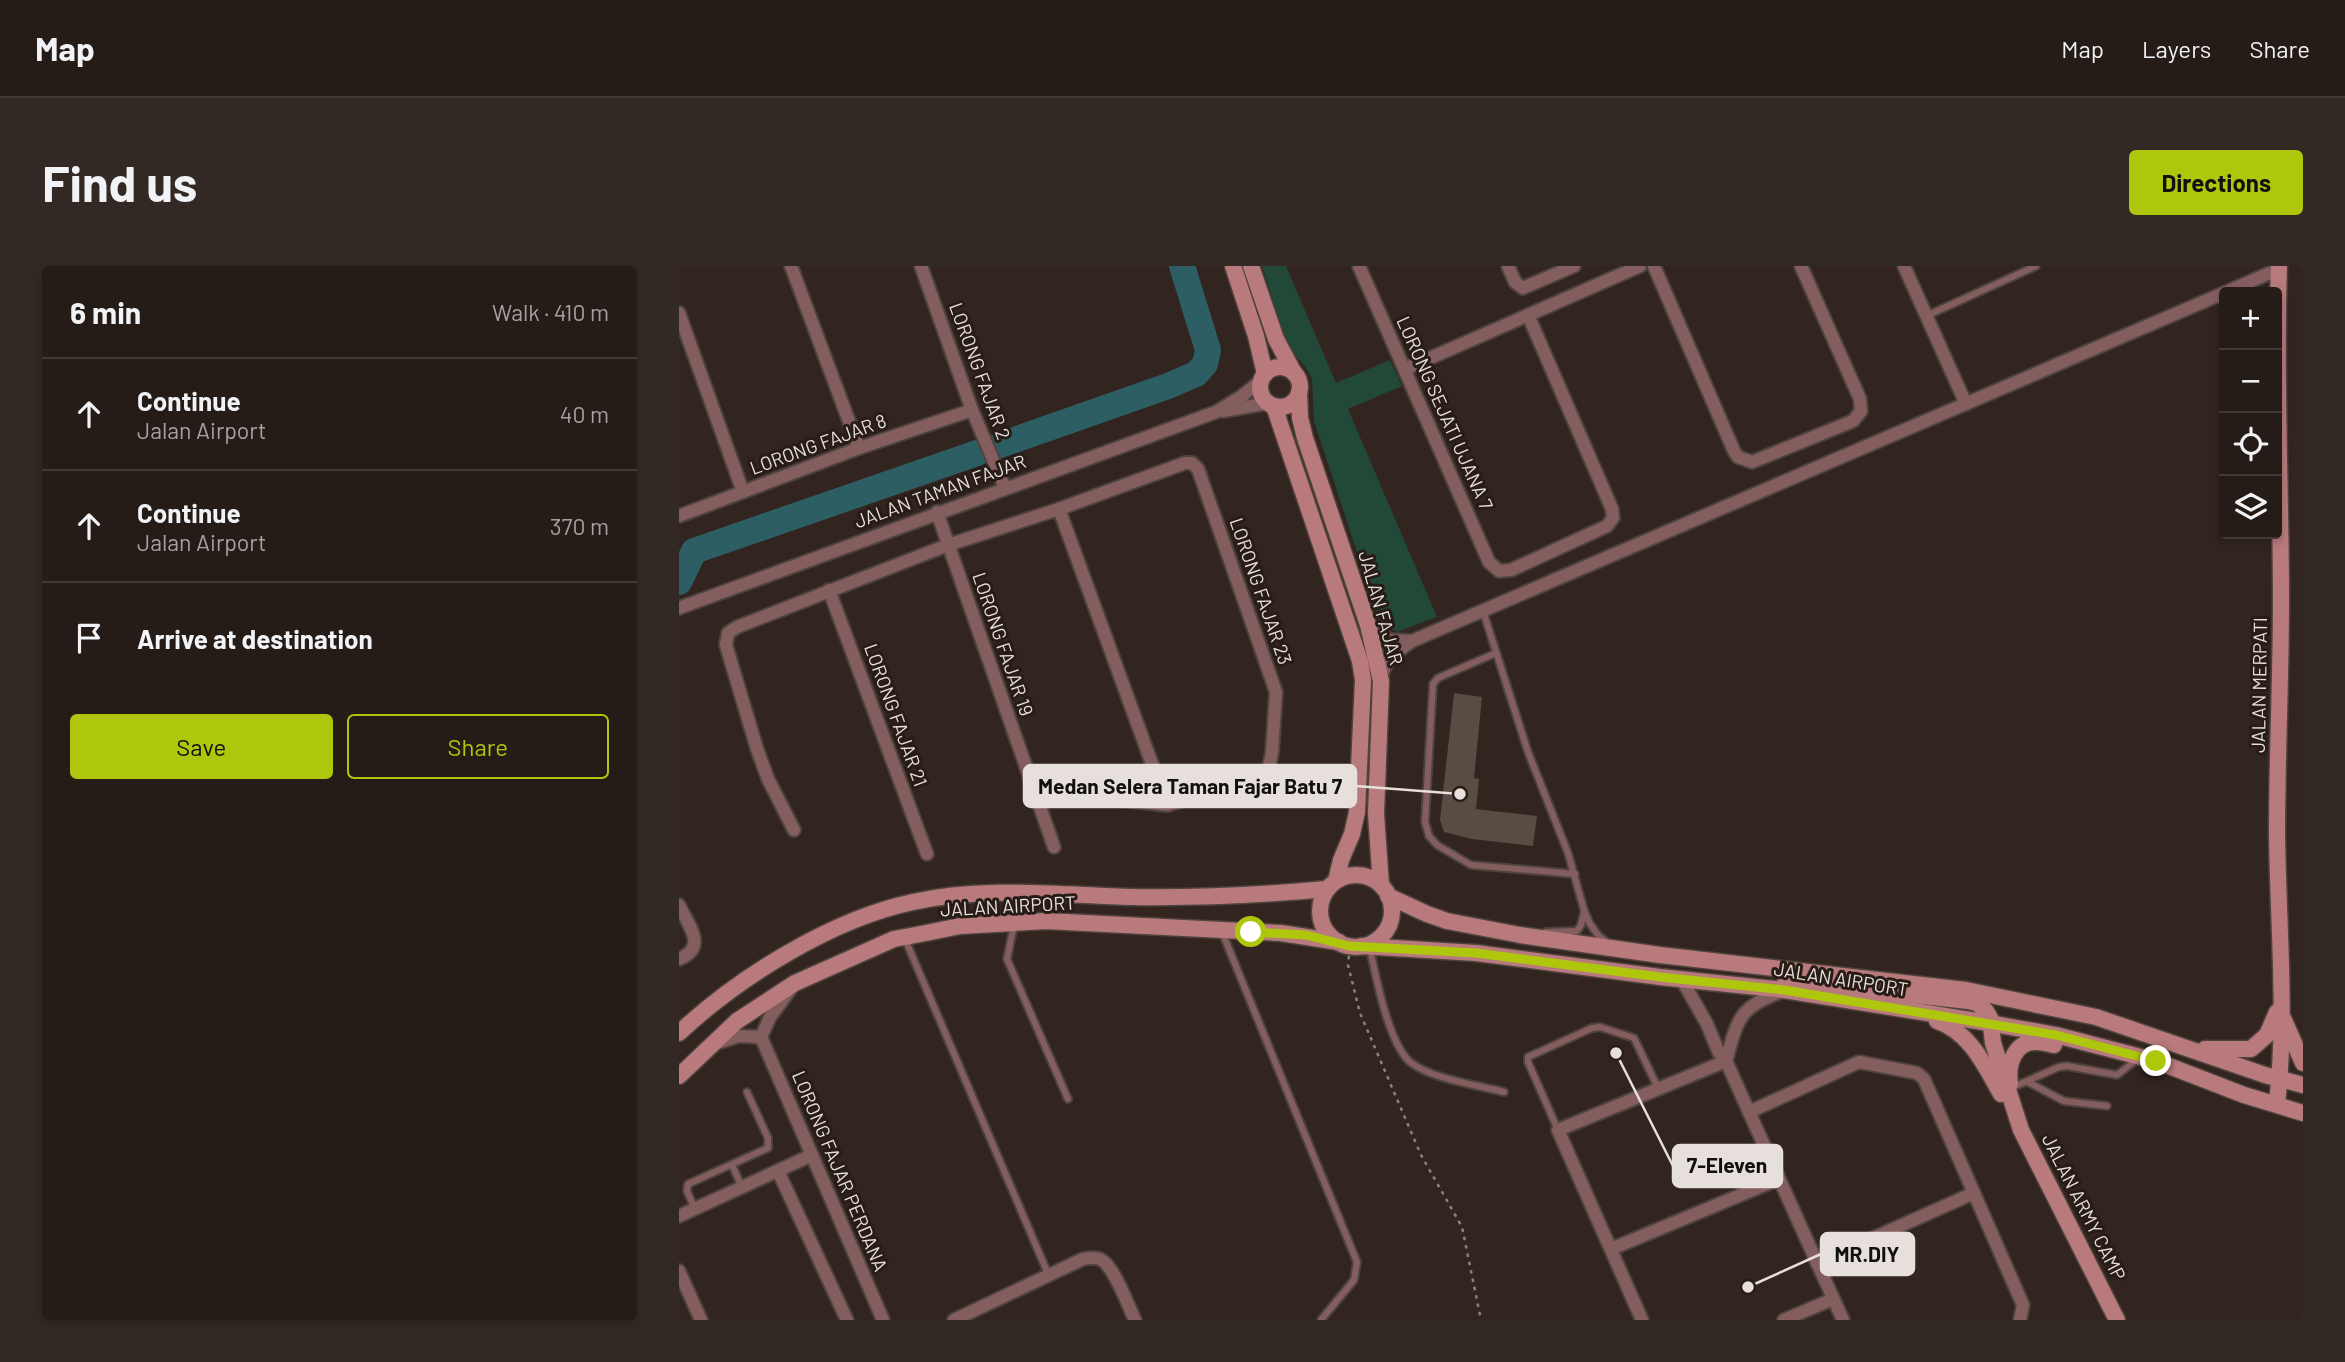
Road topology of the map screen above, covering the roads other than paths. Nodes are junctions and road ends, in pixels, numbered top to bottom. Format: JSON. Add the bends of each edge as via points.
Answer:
{"nodes":[{"id":1,"x":791,"y":266,"type":"edge"},
{"id":2,"x":921,"y":266,"type":"edge"},
{"id":3,"x":1233,"y":266,"type":"edge"},
{"id":4,"x":1251,"y":266,"type":"edge"},
{"id":5,"x":1359,"y":266,"type":"edge"},
{"id":6,"x":1508,"y":266,"type":"edge"},
{"id":7,"x":1574,"y":266,"type":"edge"},
{"id":8,"x":1640,"y":266,"type":"edge"},
{"id":9,"x":1654,"y":266,"type":"edge"},
{"id":10,"x":1801,"y":266,"type":"edge"},
{"id":11,"x":1904,"y":266,"type":"edge"},
{"id":12,"x":2036,"y":266,"type":"edge"},
{"id":13,"x":2279,"y":268,"type":"edge"},
{"id":14,"x":2238,"y":287,"type":"edge"},
{"id":15,"x":2219,"y":296,"type":"edge"},
{"id":16,"x":679,"y":313,"type":"edge"},
{"id":17,"x":1528,"y":315,"type":"junction"},
{"id":18,"x":1926,"y":316,"type":"junction"},
{"id":19,"x":1405,"y":369,"type":"junction"},
{"id":20,"x":1294,"y":373,"type":"junction"},
{"id":21,"x":1263,"y":377,"type":"junction"},
{"id":22,"x":1300,"y":392,"type":"junction"},
{"id":23,"x":1966,"y":404,"type":"junction"},
{"id":24,"x":1271,"y":405,"type":"junction"},
{"id":25,"x":972,"y":410,"type":"junction"},
{"id":26,"x":1216,"y":412,"type":"junction"},
{"id":27,"x":859,"y":448,"type":"junction"},
{"id":28,"x":1005,"y":488,"type":"junction"},
{"id":29,"x":743,"y":492,"type":"junction"},
{"id":30,"x":1059,"y":509,"type":"junction"},
{"id":31,"x":937,"y":512,"type":"junction"},
{"id":32,"x":679,"y":516,"type":"edge"},
{"id":33,"x":949,"y":545,"type":"junction"},
{"id":34,"x":829,"y":590,"type":"junction"},
{"id":35,"x":679,"y":608,"type":"edge"},
{"id":36,"x":1483,"y":611,"type":"junction"},
{"id":37,"x":1368,"y":625,"type":"junction"},
{"id":38,"x":1412,"y":642,"type":"junction"},
{"id":39,"x":1496,"y":653,"type":"junction"},
{"id":40,"x":1381,"y":681,"type":"junction"},
{"id":41,"x":1033,"y":789,"type":"junction"},
{"id":42,"x":1167,"y":805,"type":"junction"},
{"id":43,"x":794,"y":830,"type":"dead end"},
{"id":44,"x":1054,"y":847,"type":"dead end"},
{"id":45,"x":927,"y":854,"type":"dead end"},
{"id":46,"x":1575,"y":874,"type":"junction"},
{"id":47,"x":1331,"y":885,"type":"junction"},
{"id":48,"x":1384,"y":891,"type":"junction"},
{"id":49,"x":679,"y":905,"type":"edge"},
{"id":50,"x":1584,"y":910,"type":"junction"},
{"id":51,"x":1014,"y":923,"type":"junction"},
{"id":52,"x":1221,"y":930,"type":"junction"},
{"id":53,"x":1520,"y":935,"type":"junction"},
{"id":54,"x":904,"y":937,"type":"junction"},
{"id":55,"x":1354,"y":945,"type":"junction"},
{"id":56,"x":1621,"y":949,"type":"junction"},
{"id":57,"x":679,"y":959,"type":"edge"},
{"id":58,"x":1732,"y":963,"type":"junction"},
{"id":59,"x":1682,"y":980,"type":"junction"},
{"id":60,"x":795,"y":983,"type":"junction"},
{"id":61,"x":1784,"y":990,"type":"junction"},
{"id":62,"x":1860,"y":1002,"type":"junction"},
{"id":63,"x":2280,"y":1009,"type":"junction"},
{"id":64,"x":1989,"y":1023,"type":"junction"},
{"id":65,"x":679,"y":1033,"type":"edge"},
{"id":66,"x":761,"y":1037,"type":"junction"},
{"id":67,"x":712,"y":1044,"type":"junction"},
{"id":68,"x":2185,"y":1048,"type":"junction"},
{"id":69,"x":1726,"y":1061,"type":"junction"},
{"id":70,"x":2135,"y":1061,"type":"junction"},
{"id":71,"x":2303,"y":1063,"type":"edge"},
{"id":72,"x":2177,"y":1069,"type":"junction"},
{"id":73,"x":679,"y":1076,"type":"edge"},
{"id":74,"x":2280,"y":1079,"type":"junction"},
{"id":75,"x":2028,"y":1082,"type":"junction"},
{"id":76,"x":2303,"y":1085,"type":"edge"},
{"id":77,"x":2011,"y":1088,"type":"junction"},
{"id":78,"x":1658,"y":1089,"type":"junction"},
{"id":79,"x":747,"y":1091,"type":"dead end"},
{"id":80,"x":1504,"y":1092,"type":"dead end"},
{"id":81,"x":1068,"y":1099,"type":"dead end"},
{"id":82,"x":2277,"y":1104,"type":"junction"},
{"id":83,"x":2107,"y":1107,"type":"dead end"},
{"id":84,"x":1749,"y":1112,"type":"junction"},
{"id":85,"x":2303,"y":1113,"type":"edge"},
{"id":86,"x":2016,"y":1114,"type":"junction"},
{"id":87,"x":1558,"y":1130,"type":"junction"},
{"id":88,"x":2021,"y":1130,"type":"junction"},
{"id":89,"x":812,"y":1155,"type":"junction"},
{"id":90,"x":732,"y":1165,"type":"junction"},
{"id":91,"x":778,"y":1171,"type":"junction"},
{"id":92,"x":1779,"y":1179,"type":"junction"},
{"id":93,"x":742,"y":1187,"type":"junction"},
{"id":94,"x":1974,"y":1193,"type":"junction"},
{"id":95,"x":695,"y":1209,"type":"junction"},
{"id":96,"x":679,"y":1216,"type":"edge"},
{"id":97,"x":1611,"y":1249,"type":"junction"},
{"id":98,"x":1817,"y":1263,"type":"junction"},
{"id":99,"x":679,"y":1271,"type":"edge"},
{"id":100,"x":1049,"y":1276,"type":"junction"},
{"id":101,"x":1833,"y":1299,"type":"junction"},
{"id":102,"x":984,"y":1306,"type":"junction"},
{"id":103,"x":701,"y":1320,"type":"edge"},
{"id":104,"x":847,"y":1320,"type":"edge"},
{"id":105,"x":883,"y":1320,"type":"edge"},
{"id":106,"x":954,"y":1320,"type":"edge"},
{"id":107,"x":990,"y":1320,"type":"edge"},
{"id":108,"x":1135,"y":1320,"type":"edge"},
{"id":109,"x":1321,"y":1320,"type":"edge"},
{"id":110,"x":1641,"y":1320,"type":"edge"},
{"id":111,"x":1784,"y":1320,"type":"edge"},
{"id":112,"x":1843,"y":1320,"type":"edge"},
{"id":113,"x":2020,"y":1320,"type":"edge"},
{"id":114,"x":2117,"y":1320,"type":"edge"}],
"edges":[{"from":1,"to":27,"type":"street"},
{"from":2,"to":25,"type":"street","name":"LORONG FAJAR 2"},
{"from":3,"to":21,"type":"main road","via":[[1256,336]]},
{"from":4,"to":20,"type":"main road","via":[[1276,339]]},
{"from":5,"to":19,"type":"street","name":"LORONG SEJATI UJANA 7"},
{"from":6,"to":7,"type":"street","via":[[1515,282],[1526,287]]},
{"from":8,"to":17,"type":"street"},
{"from":9,"to":10,"type":"street","via":[[1734,451],[1744,460],[1758,461],[1853,421],[1861,411],[1860,399]]},
{"from":11,"to":18,"type":"street"},
{"from":12,"to":18,"type":"lane"},
{"from":13,"to":14,"type":"street"},
{"from":13,"to":63,"type":"main road","name":"JALAN MERPATI"},
{"from":15,"to":23,"type":"street"},
{"from":16,"to":29,"type":"street"},
{"from":17,"to":19,"type":"street"},
{"from":17,"to":19,"type":"street","name":"LORONG SEJATI UJANA 7","via":[[1613,518],[1607,526],[1511,570],[1499,571],[1489,562]]},
{"from":18,"to":23,"type":"street"},
{"from":20,"to":21,"type":"main road","via":[[1282,368]]},
{"from":20,"to":22,"type":"main road"},
{"from":21,"to":24,"type":"main road","via":[[1261,392]]},
{"from":21,"to":26,"type":"street"},
{"from":22,"to":24,"type":"main road","via":[[1287,406]]},
{"from":22,"to":37,"type":"main road","name":"JALAN FAJAR","via":[[1305,438]]},
{"from":23,"to":36,"type":"street"},
{"from":24,"to":26,"type":"street"},
{"from":24,"to":47,"type":"main road","name":"JALAN FAJAR","via":[[1363,680],[1357,812]]},
{"from":25,"to":27,"type":"street","name":"LORONG FAJAR 8"},
{"from":25,"to":28,"type":"street","name":"LORONG FAJAR 2"},
{"from":26,"to":28,"type":"street","name":"JALAN TAMAN FAJAR"},
{"from":27,"to":29,"type":"street","name":"LORONG FAJAR 8"},
{"from":28,"to":31,"type":"street","name":"JALAN TAMAN FAJAR"},
{"from":29,"to":32,"type":"street","name":"LORONG FAJAR 8"},
{"from":30,"to":33,"type":"street","name":"LORONG FAJAR 23"},
{"from":30,"to":42,"type":"street"},
{"from":30,"to":42,"type":"street","name":"LORONG FAJAR 23","via":[[1185,463],[1198,469],[1276,692],[1272,753],[1269,767],[1259,778]]},
{"from":31,"to":33,"type":"street","name":"LORONG FAJAR 19"},
{"from":31,"to":35,"type":"street","name":"JALAN TAMAN FAJAR"},
{"from":33,"to":34,"type":"street","name":"LORONG FAJAR 23"},
{"from":33,"to":41,"type":"street","name":"LORONG FAJAR 19"},
{"from":34,"to":43,"type":"street","name":"LORONG FAJAR 23","via":[[737,627],[728,633],[726,645],[768,779]]},
{"from":34,"to":45,"type":"street","name":"LORONG FAJAR 21"},
{"from":36,"to":38,"type":"street"},
{"from":36,"to":39,"type":"lane"},
{"from":37,"to":38,"type":"street","via":[[1389,640]]},
{"from":37,"to":40,"type":"main road","name":"JALAN FAJAR"},
{"from":38,"to":40,"type":"street","via":[[1386,662]]},
{"from":39,"to":46,"type":"lane"},
{"from":39,"to":46,"type":"lane","via":[[1433,684],[1425,822],[1429,836],[1471,865]]},
{"from":40,"to":48,"type":"main road","name":"JALAN FAJAR","via":[[1376,814]]},
{"from":41,"to":42,"type":"street"},
{"from":41,"to":44,"type":"street","name":"LORONG FAJAR 19"},
{"from":46,"to":50,"type":"lane"},
{"from":47,"to":48,"type":"main road","via":[[1359,875],[1371,878]]},
{"from":47,"to":55,"type":"main road","via":[[1321,900],[1322,924],[1329,935]]},
{"from":47,"to":65,"type":"main road","name":"JALAN AIRPORT","via":[[1284,894],[1011,893],[913,902],[854,921],[791,952],[699,1014]]},
{"from":48,"to":53,"type":"main road","name":"JALAN AIRPORT","via":[[1447,921]]},
{"from":48,"to":55,"type":"main road","via":[[1391,912],[1387,928],[1376,940]]},
{"from":49,"to":57,"type":"street","via":[[695,941],[690,954]]},
{"from":50,"to":53,"type":"lane","via":[[1577,931]]},
{"from":50,"to":56,"type":"lane","via":[[1598,936]]},
{"from":51,"to":52,"type":"main road","name":"JALAN AIRPORT"},
{"from":51,"to":54,"type":"main road","name":"JALAN AIRPORT","via":[[960,926]]},
{"from":51,"to":81,"type":"lane","via":[[1007,959]]},
{"from":52,"to":55,"type":"main road","name":"JALAN AIRPORT","via":[[1306,935]]},
{"from":52,"to":109,"type":"lane","via":[[1357,1262],[1354,1280]]},
{"from":53,"to":56,"type":"main road","name":"JALAN AIRPORT"},
{"from":54,"to":60,"type":"main road","name":"JALAN AIRPORT"},
{"from":54,"to":100,"type":"lane"},
{"from":55,"to":59,"type":"main road","name":"JALAN AIRPORT","via":[[1476,953]]},
{"from":55,"to":80,"type":"lane","via":[[1397,1043],[1410,1061],[1426,1071]]},
{"from":56,"to":58,"type":"main road","name":"JALAN AIRPORT"},
{"from":58,"to":64,"type":"main road","via":[[1799,982],[1977,1003],[1986,1011]]},
{"from":58,"to":68,"type":"main road","name":"JALAN AIRPORT","via":[[1966,990],[2096,1017]]},
{"from":59,"to":61,"type":"main road","name":"JALAN AIRPORT"},
{"from":59,"to":69,"type":"street"},
{"from":60,"to":66,"type":"street"},
{"from":60,"to":67,"type":"main road","name":"JALAN AIRPORT","via":[[737,1021]]},
{"from":61,"to":62,"type":"main road","name":"JALAN AIRPORT"},
{"from":61,"to":69,"type":"street","via":[[1745,1011]]},
{"from":62,"to":64,"type":"main road","name":"JALAN AIRPORT"},
{"from":62,"to":88,"type":"main road","via":[[1877,1012],[1938,1021],[1960,1032]]},
{"from":63,"to":68,"type":"main road","via":[[2267,1035],[2251,1049]]},
{"from":63,"to":71,"type":"main road"},
{"from":63,"to":74,"type":"main road","name":"JALAN MERPATI"},
{"from":64,"to":72,"type":"main road","name":"JALAN AIRPORT","via":[[2056,1035]]},
{"from":64,"to":86,"type":"main road"},
{"from":66,"to":67,"type":"street","via":[[739,1035]]},
{"from":66,"to":89,"type":"street","name":"LORONG FAJAR PERDANA"},
{"from":67,"to":73,"type":"main road","name":"JALAN AIRPORT"},
{"from":68,"to":74,"type":"main road","name":"JALAN AIRPORT"},
{"from":69,"to":78,"type":"street"},
{"from":69,"to":84,"type":"street"},
{"from":70,"to":72,"type":"main road"},
{"from":70,"to":75,"type":"lane","via":[[2117,1074],[2067,1066]]},
{"from":70,"to":77,"type":"main road","via":[[2032,1043],[2013,1056],[2008,1072]]},
{"from":72,"to":82,"type":"main road","name":"JALAN AIRPORT"},
{"from":74,"to":76,"type":"main road","name":"JALAN AIRPORT"},
{"from":74,"to":82,"type":"main road","name":"JALAN MERPATI"},
{"from":75,"to":77,"type":"lane"},
{"from":75,"to":83,"type":"lane","via":[[2064,1101]]},
{"from":77,"to":86,"type":"main road"},
{"from":78,"to":87,"type":"street"},
{"from":78,"to":87,"type":"lane","via":[[1634,1038],[1592,1028],[1528,1057]]},
{"from":79,"to":90,"type":"lane","via":[[769,1144],[764,1152]]},
{"from":82,"to":85,"type":"main road","name":"JALAN AIRPORT"},
{"from":84,"to":92,"type":"street"},
{"from":84,"to":94,"type":"street","via":[[1860,1062],[1917,1073],[1924,1079]]},
{"from":86,"to":88,"type":"main road","name":"JALAN ARMY CAMP"},
{"from":87,"to":97,"type":"street"},
{"from":88,"to":114,"type":"main road","name":"JALAN ARMY CAMP"},
{"from":89,"to":91,"type":"street"},
{"from":89,"to":105,"type":"street","name":"LORONG FAJAR PERDANA"},
{"from":90,"to":93,"type":"lane"},
{"from":90,"to":95,"type":"lane","via":[[688,1184]]},
{"from":91,"to":93,"type":"street"},
{"from":91,"to":104,"type":"street"},
{"from":92,"to":97,"type":"street"},
{"from":92,"to":98,"type":"street"},
{"from":93,"to":95,"type":"street"},
{"from":94,"to":98,"type":"street"},
{"from":94,"to":113,"type":"street","via":[[2024,1305]]},
{"from":95,"to":96,"type":"street"},
{"from":97,"to":110,"type":"street"},
{"from":98,"to":101,"type":"street"},
{"from":99,"to":103,"type":"street"},
{"from":100,"to":102,"type":"street"},
{"from":100,"to":108,"type":"street","via":[[1083,1259],[1100,1259],[1110,1268]]},
{"from":101,"to":111,"type":"street"},
{"from":101,"to":112,"type":"street"},
{"from":102,"to":106,"type":"street"},
{"from":102,"to":107,"type":"street"}]}
